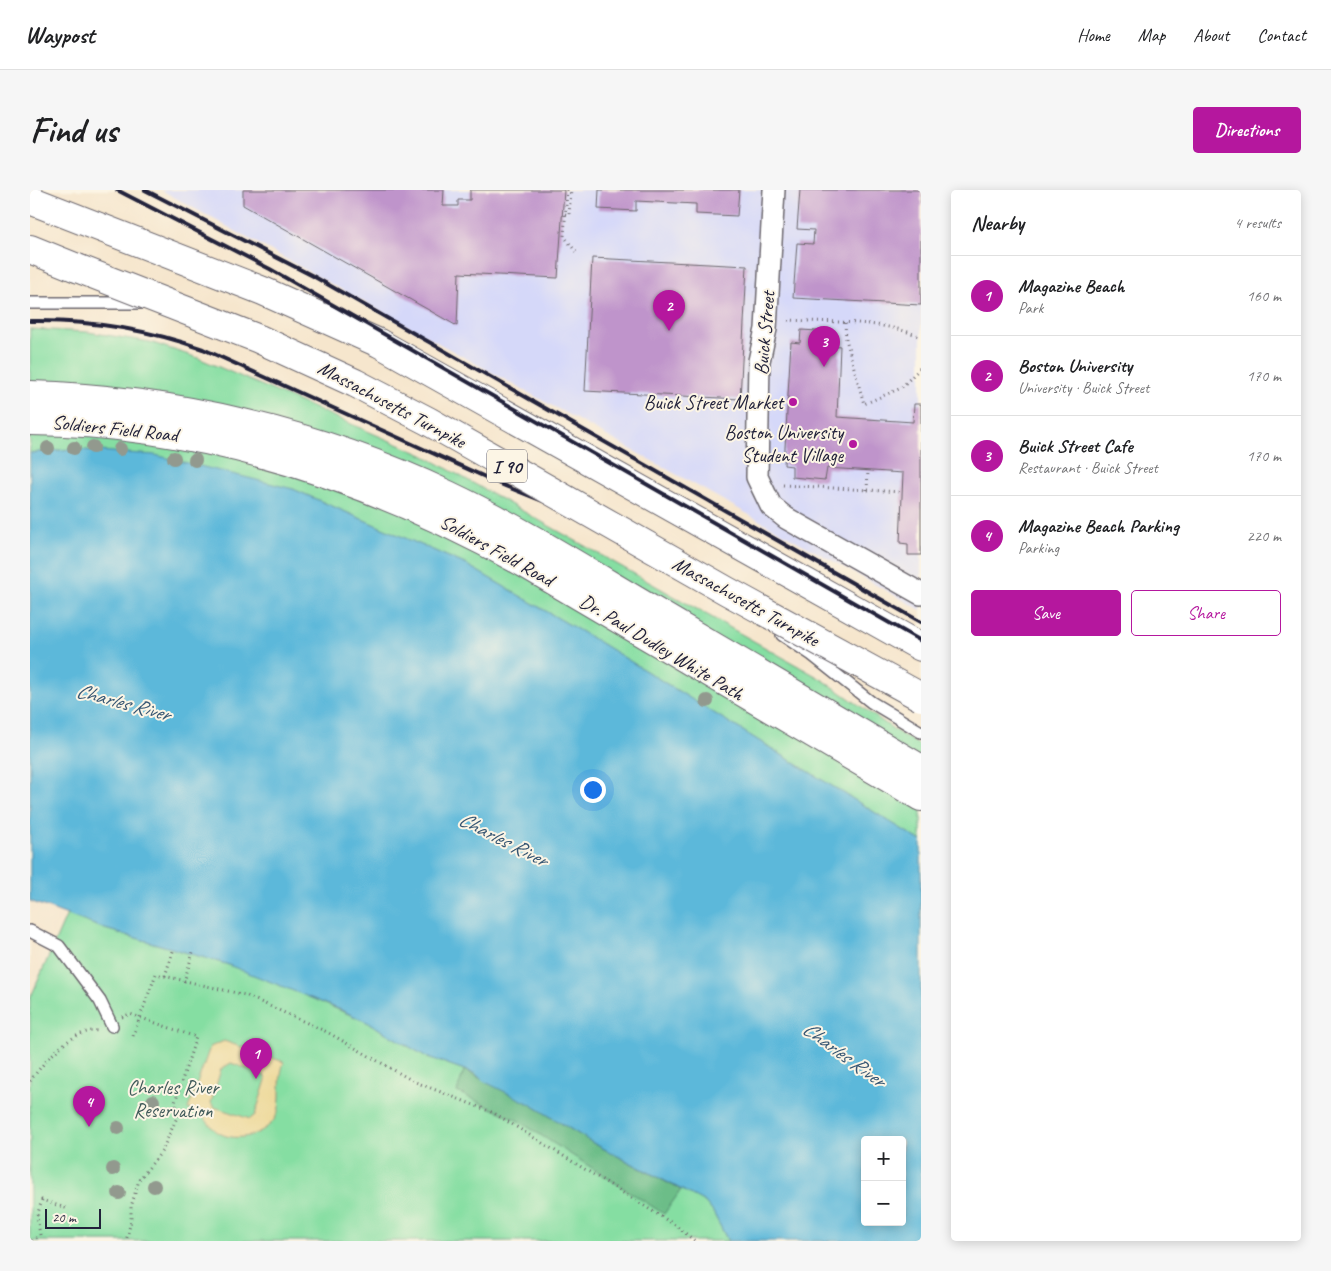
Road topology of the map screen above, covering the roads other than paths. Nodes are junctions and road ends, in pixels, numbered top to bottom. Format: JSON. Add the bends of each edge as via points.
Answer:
{"nodes":[{"id":1,"x":774,"y":190,"type":"edge"},
{"id":2,"x":30,"y":200,"type":"edge"},
{"id":3,"x":30,"y":248,"type":"edge"},
{"id":4,"x":30,"y":303,"type":"edge"},
{"id":5,"x":30,"y":395,"type":"edge"},
{"id":6,"x":30,"y":421,"type":"edge"},
{"id":7,"x":921,"y":594,"type":"edge"},
{"id":8,"x":921,"y":647,"type":"edge"},
{"id":9,"x":921,"y":697,"type":"edge"},
{"id":10,"x":921,"y":732,"type":"edge"},
{"id":11,"x":921,"y":768,"type":"edge"},
{"id":12,"x":921,"y":797,"type":"edge"},
{"id":13,"x":30,"y":931,"type":"edge"},
{"id":14,"x":112,"y":1026,"type":"dead end"}],
"edges":[{"from":1,"to":7,"type":"street","name":"Buick Street","via":[[766,329],[759,361],[766,481],[771,506],[786,518]]},
{"from":2,"to":8,"type":"highway","number":"I 90","via":[[263,291],[379,343]]},
{"from":3,"to":9,"type":"highway","name":"Massachusetts Turnpike","number":"I 90","bridge":true,"via":[[259,339],[355,383]]},
{"from":4,"to":10,"type":"lane","via":[[141,303],[268,352],[334,382],[582,516],[762,623],[812,655],[871,702]]},
{"from":5,"to":11,"type":"highway","name":"Soldiers Field Road","via":[[117,400],[219,417],[319,444],[406,477],[448,495],[529,538]]},
{"from":6,"to":12,"type":"highway","name":"Soldiers Field Road","via":[[114,425],[214,441],[312,467],[404,502],[459,527],[524,563]]},
{"from":13,"to":14,"type":"lane","via":[[59,946],[100,1001]]}]}
